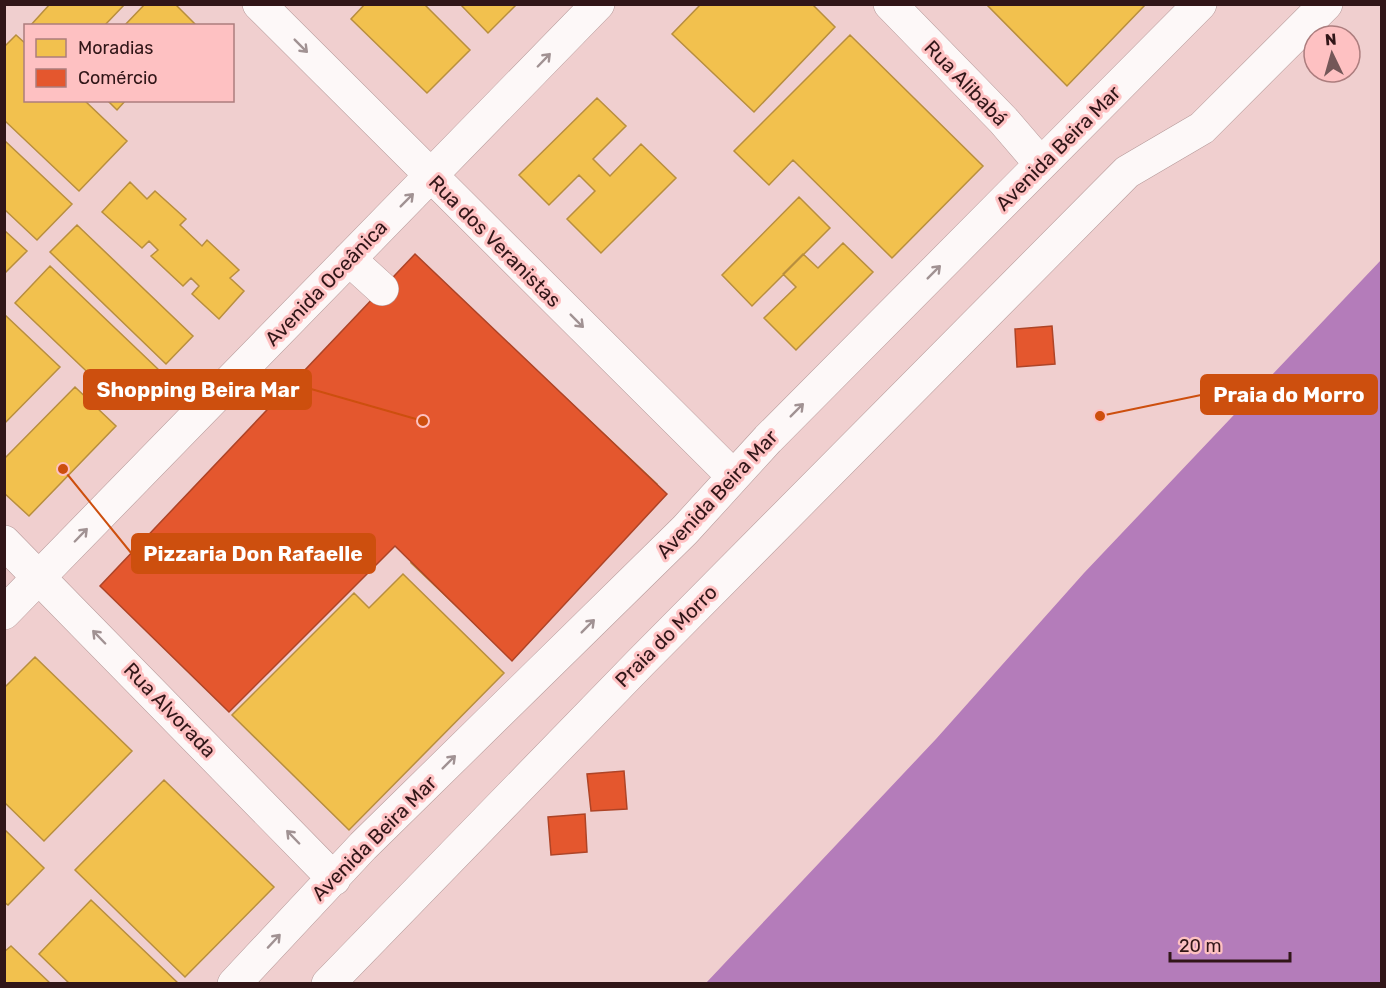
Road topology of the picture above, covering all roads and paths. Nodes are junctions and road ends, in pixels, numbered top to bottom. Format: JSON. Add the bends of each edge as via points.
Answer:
{"nodes":[{"id":1,"x":259,"y":4,"type":"edge"},
{"id":2,"x":598,"y":4,"type":"edge"},
{"id":3,"x":890,"y":4,"type":"edge"},
{"id":4,"x":1200,"y":4,"type":"edge"},
{"id":5,"x":1326,"y":4,"type":"edge"},
{"id":6,"x":1040,"y":163,"type":"junction"},
{"id":7,"x":430,"y":177,"type":"junction"},
{"id":8,"x":349,"y":260,"type":"junction"},
{"id":9,"x":382,"y":289,"type":"dead end"},
{"id":10,"x":733,"y":476,"type":"junction"},
{"id":11,"x":4,"y":542,"type":"edge"},
{"id":12,"x":40,"y":577,"type":"junction"},
{"id":13,"x":4,"y":613,"type":"edge"},
{"id":14,"x":334,"y":879,"type":"junction"},
{"id":15,"x":234,"y":984,"type":"edge"},
{"id":16,"x":328,"y":984,"type":"edge"}],
"edges":[{"from":1,"to":7,"type":"street","name":"Rua dos Veranistas","one_way":true},
{"from":7,"to":2,"type":"street","name":"Avenida Oceânica","one_way":true},
{"from":3,"to":6,"type":"street","name":"Rua Alibabá"},
{"from":4,"to":6,"type":"street","name":"Avenida Beira Mar"},
{"from":5,"to":16,"type":"street","name":"Praia do Morro","via":[[1202,128],[1127,172],[640,662]]},
{"from":10,"to":6,"type":"street","name":"Avenida Beira Mar","one_way":true},
{"from":8,"to":7,"type":"street","name":"Avenida Oceânica","one_way":true},
{"from":7,"to":10,"type":"street","name":"Rua dos Veranistas","one_way":true},
{"from":8,"to":9,"type":"street"},
{"from":12,"to":8,"type":"street","name":"Avenida Oceânica","one_way":true},
{"from":14,"to":10,"type":"street","name":"Avenida Beira Mar","one_way":true,"via":[[685,530]]},
{"from":11,"to":12,"type":"street","name":"Rua Alvorada"},
{"from":12,"to":13,"type":"street","name":"Avenida Oceânica"},
{"from":14,"to":12,"type":"street","name":"Rua Alvorada","one_way":true},
{"from":15,"to":14,"type":"street","name":"Avenida Beira Mar","one_way":true}]}
